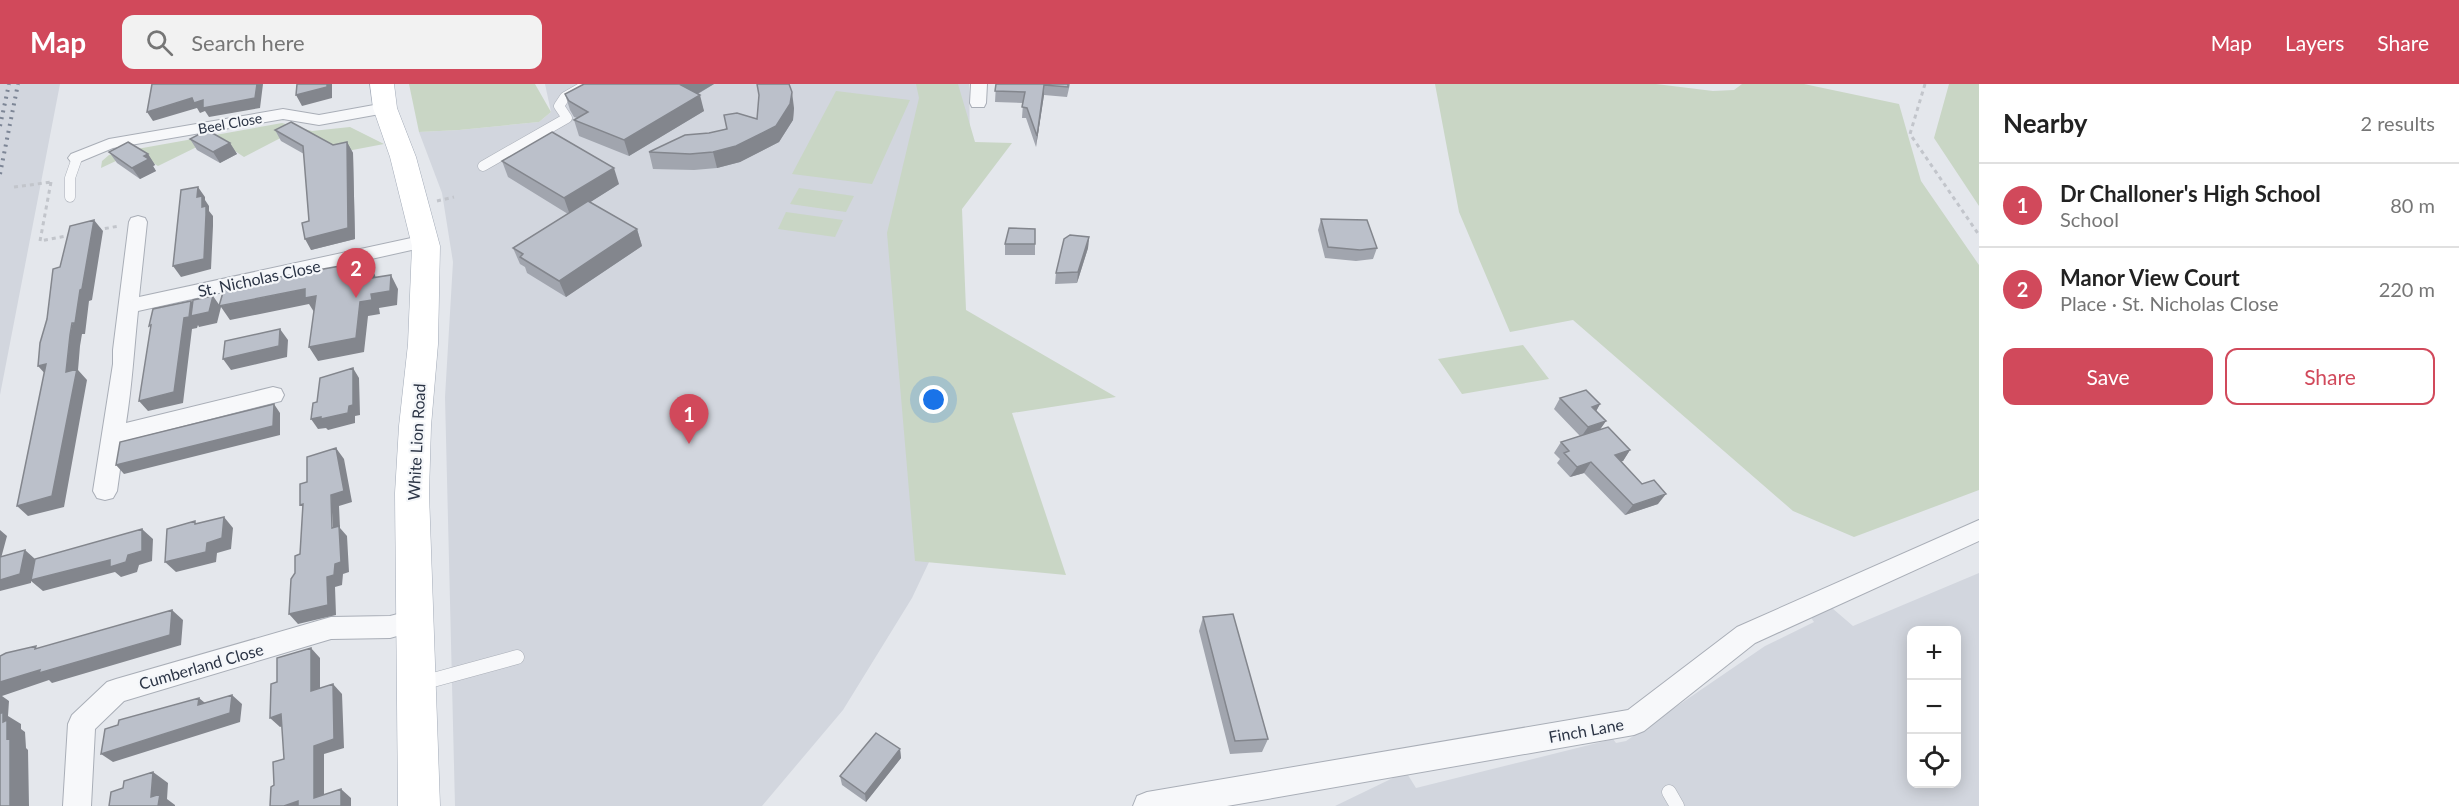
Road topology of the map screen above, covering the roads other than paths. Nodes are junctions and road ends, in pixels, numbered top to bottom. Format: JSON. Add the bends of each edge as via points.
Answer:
{"nodes":[{"id":1,"x":588,"y":84,"type":"edge"},
{"id":2,"x":979,"y":84,"type":"edge"},
{"id":3,"x":384,"y":96,"type":"edge"},
{"id":4,"x":978,"y":103,"type":"dead end"},
{"id":5,"x":77,"y":158,"type":"joint"},
{"id":6,"x":483,"y":166,"type":"dead end"},
{"id":7,"x":70,"y":196,"type":"dead end"},
{"id":8,"x":138,"y":222,"type":"road end"},
{"id":9,"x":424,"y":242,"type":"junction"},
{"id":10,"x":129,"y":306,"type":"junction"},
{"id":11,"x":273,"y":395,"type":"dead end"},
{"id":12,"x":113,"y":435,"type":"junction"},
{"id":13,"x":105,"y":491,"type":"dead end"},
{"id":14,"x":1979,"y":530,"type":"edge"},
{"id":15,"x":413,"y":621,"type":"junction"},
{"id":16,"x":517,"y":657,"type":"dead end"},
{"id":17,"x":415,"y":685,"type":"junction"},
{"id":18,"x":1669,"y":792,"type":"dead end"},
{"id":19,"x":77,"y":806,"type":"edge"},
{"id":20,"x":419,"y":806,"type":"edge"},
{"id":21,"x":1147,"y":806,"type":"edge"},
{"id":22,"x":1677,"y":806,"type":"edge"}],
"edges":[{"from":1,"to":6,"type":"lane","via":[[565,97],[559,106],[567,118]]},
{"from":2,"to":4,"type":"street"},
{"from":3,"to":5,"type":"street","name":"Beel Close","via":[[319,120],[283,114],[109,144]]},
{"from":3,"to":9,"type":"main road","name":"White Lion Road"},
{"from":5,"to":7,"type":"lane","via":[[70,178]]},
{"from":8,"to":10,"type":"street"},
{"from":9,"to":10,"type":"street","name":"St. Nicholas Close"},
{"from":9,"to":15,"type":"main road","name":"White Lion Road","via":[[423,344],[412,493]]},
{"from":10,"to":12,"type":"street"},
{"from":11,"to":12,"type":"street"},
{"from":12,"to":13,"type":"street"},
{"from":14,"to":21,"type":"street","name":"Finch Lane","via":[[1746,635],[1634,722]]},
{"from":15,"to":17,"type":"main road","name":"White Lion Road"},
{"from":15,"to":19,"type":"street","name":"Cumberland Close","via":[[390,627],[331,628],[116,691],[81,724]]},
{"from":16,"to":17,"type":"lane"},
{"from":17,"to":20,"type":"main road","name":"White Lion Road"},
{"from":18,"to":22,"type":"lane"}]}
